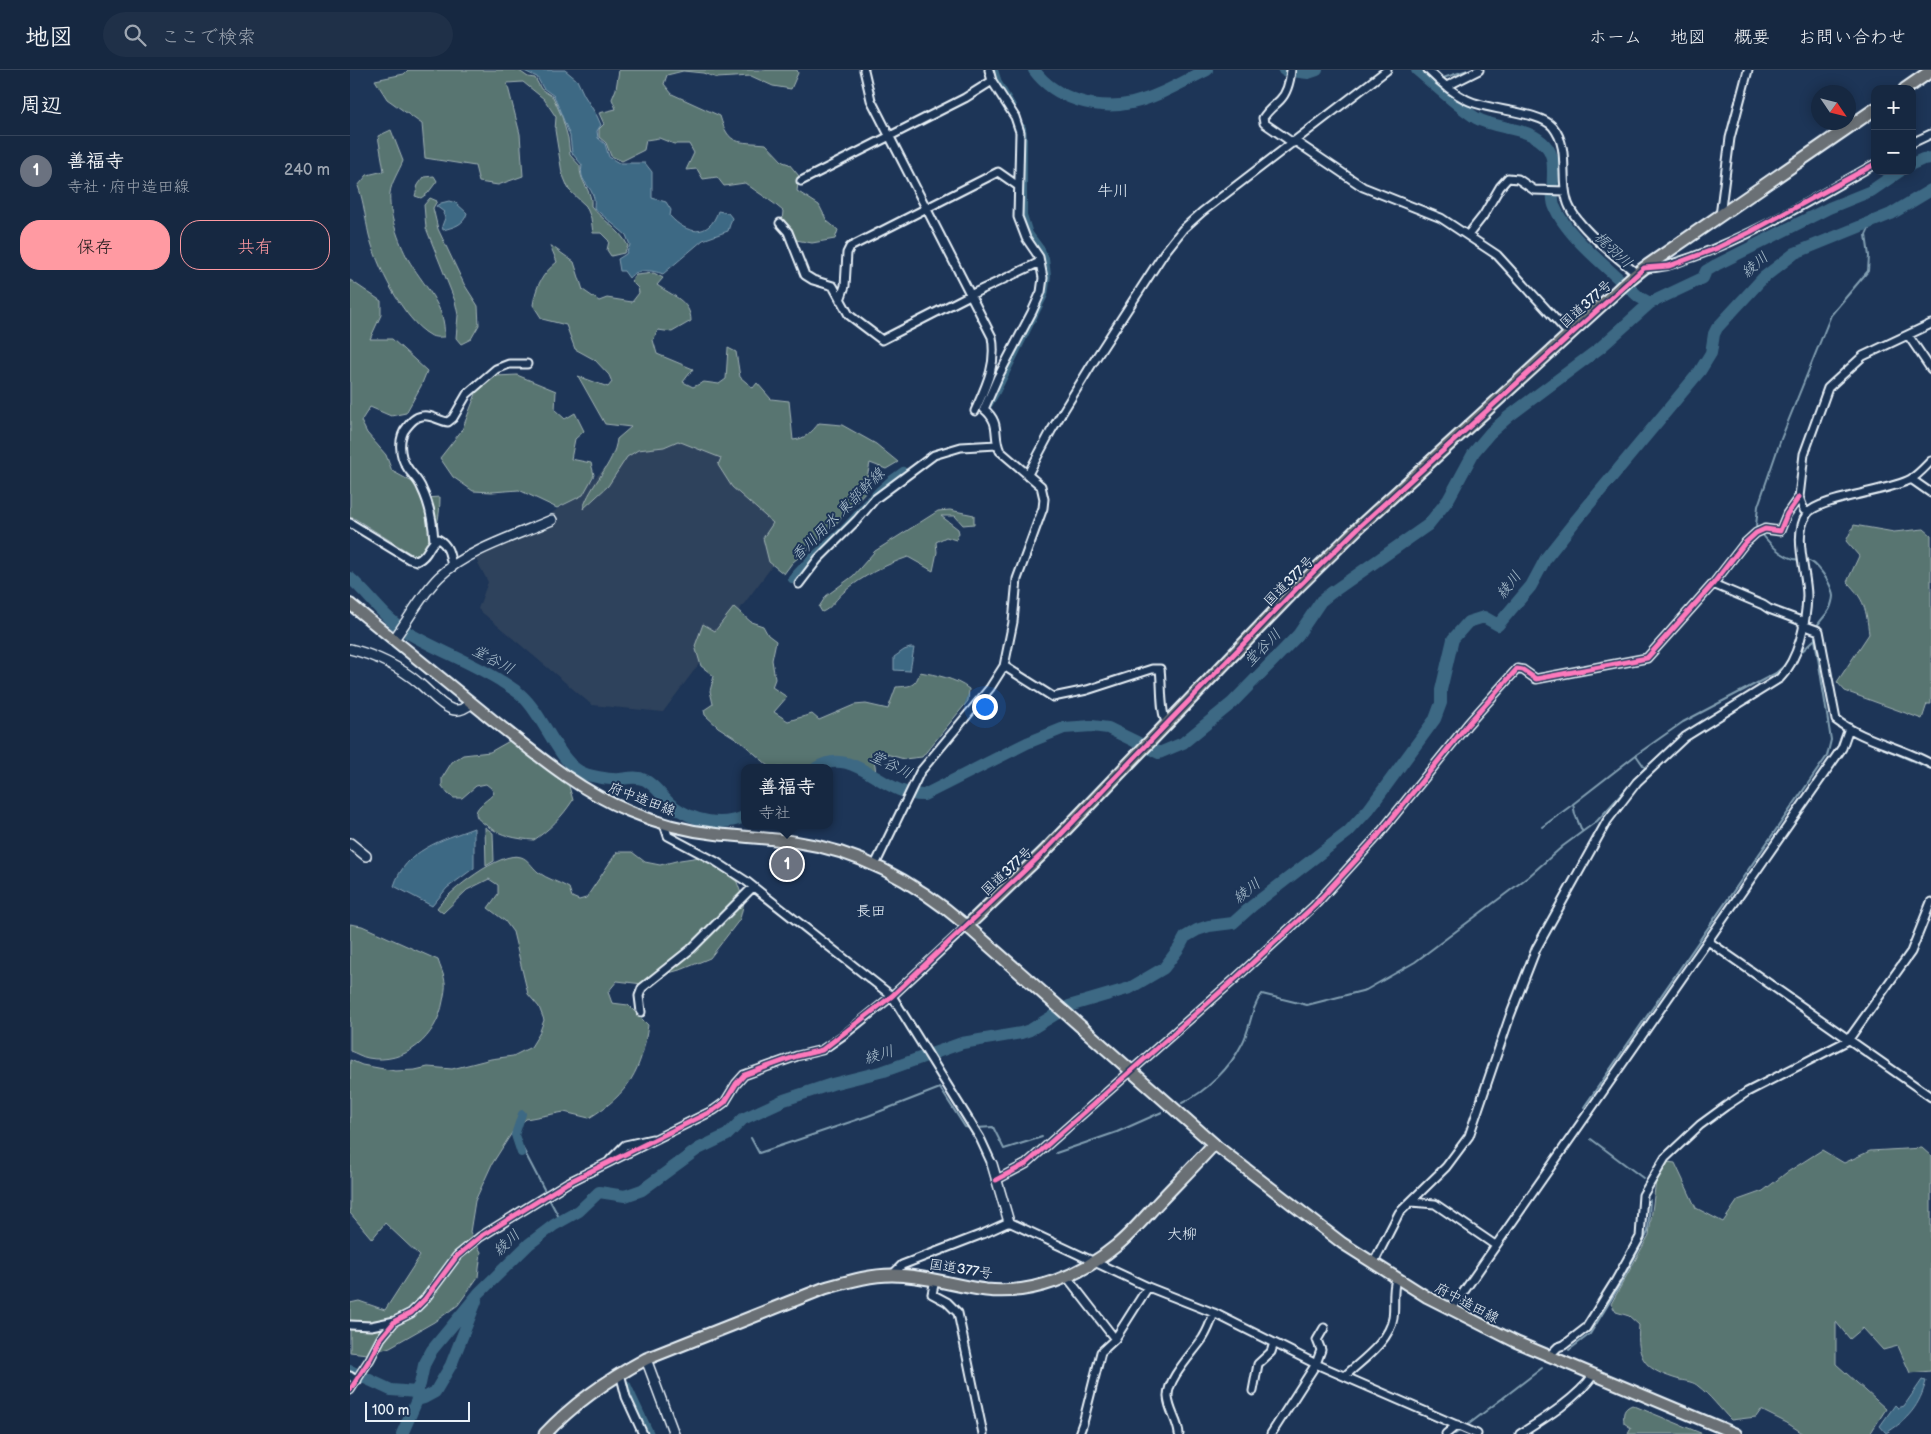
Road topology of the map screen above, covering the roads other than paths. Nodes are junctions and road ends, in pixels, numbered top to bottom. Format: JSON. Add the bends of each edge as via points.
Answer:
{"nodes":[{"id":1,"x":864,"y":70,"type":"edge"},
{"id":2,"x":989,"y":70,"type":"edge"},
{"id":3,"x":1291,"y":70,"type":"edge"},
{"id":4,"x":1387,"y":70,"type":"edge"},
{"id":5,"x":1428,"y":70,"type":"edge"},
{"id":6,"x":1479,"y":70,"type":"edge"},
{"id":7,"x":1748,"y":70,"type":"edge"},
{"id":8,"x":1931,"y":71,"type":"edge"},
{"id":9,"x":992,"y":81,"type":"junction"},
{"id":10,"x":1911,"y":85,"type":"edge"},
{"id":11,"x":1447,"y":86,"type":"junction"},
{"id":12,"x":1871,"y":112,"type":"edge"},
{"id":13,"x":1931,"y":134,"type":"edge"},
{"id":14,"x":889,"y":136,"type":"junction"},
{"id":15,"x":1916,"y":141,"type":"edge"},
{"id":16,"x":1294,"y":142,"type":"junction"},
{"id":17,"x":1871,"y":166,"type":"edge"},
{"id":18,"x":801,"y":181,"type":"dead end"},
{"id":19,"x":1018,"y":186,"type":"junction"},
{"id":20,"x":1563,"y":192,"type":"junction"},
{"id":21,"x":926,"y":208,"type":"junction"},
{"id":22,"x":1720,"y":217,"type":"junction"},
{"id":23,"x":780,"y":223,"type":"dead end"},
{"id":24,"x":1468,"y":235,"type":"junction"},
{"id":25,"x":1040,"y":262,"type":"junction"},
{"id":26,"x":1637,"y":274,"type":"junction"},
{"id":27,"x":970,"y":295,"type":"junction"},
{"id":28,"x":840,"y":300,"type":"junction"},
{"id":29,"x":1931,"y":324,"type":"edge"},
{"id":30,"x":1570,"y":334,"type":"junction"},
{"id":31,"x":1908,"y":335,"type":"junction"},
{"id":32,"x":527,"y":364,"type":"dead end"},
{"id":33,"x":1931,"y":369,"type":"edge"},
{"id":34,"x":975,"y":411,"type":"dead end"},
{"id":35,"x":997,"y":445,"type":"junction"},
{"id":36,"x":1931,"y":461,"type":"edge"},
{"id":37,"x":1027,"y":476,"type":"junction"},
{"id":38,"x":1911,"y":479,"type":"junction"},
{"id":39,"x":1931,"y":493,"type":"edge"},
{"id":40,"x":1799,"y":497,"type":"junction"},
{"id":41,"x":1808,"y":512,"type":"junction"},
{"id":42,"x":552,"y":520,"type":"dead end"},
{"id":43,"x":350,"y":523,"type":"edge"},
{"id":44,"x":434,"y":541,"type":"junction"},
{"id":45,"x":452,"y":567,"type":"junction"},
{"id":46,"x":799,"y":584,"type":"dead end"},
{"id":47,"x":1714,"y":584,"type":"junction"},
{"id":48,"x":350,"y":604,"type":"edge"},
{"id":49,"x":1803,"y":624,"type":"junction"},
{"id":50,"x":396,"y":637,"type":"junction"},
{"id":51,"x":350,"y":649,"type":"edge"},
{"id":52,"x":1004,"y":666,"type":"junction"},
{"id":53,"x":472,"y":703,"type":"junction"},
{"id":54,"x":1167,"y":722,"type":"junction"},
{"id":55,"x":1848,"y":728,"type":"junction"},
{"id":56,"x":1931,"y":764,"type":"edge"},
{"id":57,"x":664,"y":824,"type":"junction"},
{"id":58,"x":350,"y":843,"type":"edge"},
{"id":59,"x":366,"y":856,"type":"dead end"},
{"id":60,"x":875,"y":865,"type":"junction"},
{"id":61,"x":752,"y":888,"type":"junction"},
{"id":62,"x":1931,"y":902,"type":"edge"},
{"id":63,"x":967,"y":926,"type":"junction"},
{"id":64,"x":1708,"y":940,"type":"junction"},
{"id":65,"x":892,"y":996,"type":"junction"},
{"id":66,"x":641,"y":1012,"type":"dead end"},
{"id":67,"x":1849,"y":1039,"type":"junction"},
{"id":68,"x":1129,"y":1068,"type":"junction"},
{"id":69,"x":1931,"y":1097,"type":"edge"},
{"id":70,"x":1214,"y":1144,"type":"junction"},
{"id":71,"x":992,"y":1164,"type":"joint"},
{"id":72,"x":996,"y":1180,"type":"junction"},
{"id":73,"x":1411,"y":1202,"type":"junction"},
{"id":74,"x":1009,"y":1222,"type":"junction"},
{"id":75,"x":1495,"y":1245,"type":"junction"},
{"id":76,"x":1094,"y":1262,"type":"junction"},
{"id":77,"x":1373,"y":1264,"type":"junction"},
{"id":78,"x":892,"y":1275,"type":"junction"},
{"id":79,"x":1067,"y":1277,"type":"junction"},
{"id":80,"x":1396,"y":1279,"type":"junction"},
{"id":81,"x":935,"y":1280,"type":"junction"},
{"id":82,"x":1148,"y":1287,"type":"junction"},
{"id":83,"x":1451,"y":1310,"type":"junction"},
{"id":84,"x":1214,"y":1313,"type":"junction"},
{"id":85,"x":395,"y":1321,"type":"junction"},
{"id":86,"x":350,"y":1325,"type":"edge"},
{"id":87,"x":1324,"y":1328,"type":"dead end"},
{"id":88,"x":1115,"y":1340,"type":"junction"},
{"id":89,"x":1274,"y":1343,"type":"junction"},
{"id":90,"x":1549,"y":1356,"type":"junction"},
{"id":91,"x":646,"y":1359,"type":"junction"},
{"id":92,"x":1316,"y":1364,"type":"junction"},
{"id":93,"x":620,"y":1373,"type":"junction"},
{"id":94,"x":1594,"y":1374,"type":"junction"},
{"id":95,"x":350,"y":1376,"type":"edge"},
{"id":96,"x":1345,"y":1376,"type":"junction"},
{"id":97,"x":359,"y":1378,"type":"junction"},
{"id":98,"x":350,"y":1390,"type":"edge"},
{"id":99,"x":1253,"y":1391,"type":"dead end"},
{"id":100,"x":1457,"y":1425,"type":"junction"},
{"id":101,"x":545,"y":1434,"type":"edge"},
{"id":102,"x":643,"y":1434,"type":"edge"},
{"id":103,"x":674,"y":1434,"type":"edge"},
{"id":104,"x":983,"y":1434,"type":"edge"},
{"id":105,"x":1079,"y":1434,"type":"edge"},
{"id":106,"x":1179,"y":1434,"type":"edge"},
{"id":107,"x":1271,"y":1434,"type":"edge"},
{"id":108,"x":1446,"y":1434,"type":"edge"},
{"id":109,"x":1477,"y":1434,"type":"edge"},
{"id":110,"x":1520,"y":1434,"type":"edge"},
{"id":111,"x":1736,"y":1434,"type":"edge"}],
"edges":[{"from":1,"to":14,"type":"street","via":[[871,100]]},
{"from":2,"to":9,"type":"street"},
{"from":3,"to":16,"type":"street","via":[[1290,81],[1281,100],[1263,118],[1264,123]]},
{"from":4,"to":16,"type":"street"},
{"from":5,"to":11,"type":"street"},
{"from":6,"to":11,"type":"street"},
{"from":7,"to":22,"type":"street","via":[[1730,138]]},
{"from":8,"to":10,"type":"highway"},
{"from":9,"to":14,"type":"street"},
{"from":9,"to":19,"type":"street","via":[[1015,117],[1020,132]]},
{"from":11,"to":20,"type":"street","via":[[1467,100],[1497,110],[1543,118],[1553,126],[1562,143]]},
{"from":12,"to":22,"type":"highway","name":"国道377号"},
{"from":13,"to":15,"type":"street"},
{"from":14,"to":18,"type":"street"},
{"from":14,"to":21,"type":"street"},
{"from":16,"to":24,"type":"street","via":[[1363,187],[1441,218]]},
{"from":16,"to":37,"type":"street","via":[[1182,230],[1108,339]]},
{"from":17,"to":26,"type":"street","via":[[1715,249]]},
{"from":19,"to":21,"type":"street","via":[[998,172]]},
{"from":19,"to":25,"type":"street","via":[[1018,217]]},
{"from":20,"to":24,"type":"street","via":[[1534,190],[1518,179],[1508,178]]},
{"from":20,"to":26,"type":"street","via":[[1580,223]]},
{"from":21,"to":27,"type":"street"},
{"from":21,"to":28,"type":"street","via":[[850,247]]},
{"from":22,"to":26,"type":"highway","name":"国道377号"},
{"from":23,"to":28,"type":"street","via":[[788,232],[805,275],[833,286]]},
{"from":24,"to":30,"type":"street","via":[[1497,255]]},
{"from":25,"to":27,"type":"street"},
{"from":25,"to":35,"type":"street","via":[[1041,292],[984,410],[992,416]]},
{"from":26,"to":30,"type":"highway","name":"国道377号"},
{"from":27,"to":28,"type":"street","via":[[882,340],[850,315]]},
{"from":27,"to":34,"type":"street","via":[[992,337],[994,350],[989,382]]},
{"from":29,"to":31,"type":"street"},
{"from":30,"to":54,"type":"highway","name":"国道377号","via":[[1360,526]]},
{"from":31,"to":33,"type":"street"},
{"from":31,"to":40,"type":"street","via":[[1863,356],[1828,388],[1804,454]]},
{"from":32,"to":44,"type":"street","via":[[509,364],[496,369],[467,394],[448,422],[422,416],[412,420],[404,430],[401,453],[406,466],[422,487],[433,522]]},
{"from":35,"to":37,"type":"street"},
{"from":35,"to":46,"type":"street","via":[[961,448],[934,455],[875,499]]},
{"from":36,"to":38,"type":"street"},
{"from":37,"to":52,"type":"street","via":[[1042,486],[1043,508],[1017,579]]},
{"from":38,"to":39,"type":"street"},
{"from":38,"to":41,"type":"street","via":[[1887,488],[1868,490]]},
{"from":40,"to":41,"type":"street"},
{"from":40,"to":47,"type":"street","via":[[1780,531],[1765,529],[1756,533]]},
{"from":41,"to":49,"type":"street","via":[[1800,542],[1806,596]]},
{"from":42,"to":45,"type":"street"},
{"from":43,"to":44,"type":"street","via":[[417,561],[424,558]]},
{"from":44,"to":45,"type":"street","via":[[444,542]]},
{"from":45,"to":50,"type":"street","via":[[429,590]]},
{"from":47,"to":49,"type":"street"},
{"from":47,"to":68,"type":"street","via":[[1647,658],[1536,679],[1518,669],[1468,724],[1376,838],[1314,906],[1236,978]]},
{"from":48,"to":50,"type":"main road","name":"府中造田線"},
{"from":49,"to":55,"type":"street","via":[[1815,630],[1834,716]]},
{"from":49,"to":73,"type":"street","via":[[1787,671],[1685,737],[1637,782],[1607,821],[1532,958],[1469,1136],[1446,1167]]},
{"from":50,"to":53,"type":"main road","name":"府中造田線"},
{"from":51,"to":53,"type":"street","via":[[402,670],[450,709],[461,710]]},
{"from":52,"to":54,"type":"street","via":[[1053,698],[1160,669],[1164,720]]},
{"from":52,"to":60,"type":"street","via":[[990,688],[920,772]]},
{"from":53,"to":57,"type":"main road","name":"府中造田線","via":[[582,788],[628,811]]},
{"from":54,"to":63,"type":"highway","name":"国道377号","via":[[1044,852]]},
{"from":55,"to":56,"type":"street"},
{"from":55,"to":64,"type":"street","via":[[1842,748]]},
{"from":57,"to":60,"type":"main road","name":"府中造田線","via":[[717,834],[810,844]]},
{"from":57,"to":61,"type":"street","via":[[668,836],[714,861]]},
{"from":58,"to":59,"type":"street"},
{"from":60,"to":63,"type":"main road","name":"府中造田線","via":[[930,897]]},
{"from":61,"to":65,"type":"street"},
{"from":61,"to":66,"type":"street","via":[[691,949],[642,988],[639,996]]},
{"from":62,"to":67,"type":"street","via":[[1911,952]]},
{"from":63,"to":65,"type":"street"},
{"from":63,"to":68,"type":"highway"},
{"from":64,"to":67,"type":"street"},
{"from":64,"to":75,"type":"street"},
{"from":65,"to":71,"type":"street","via":[[980,1138]]},
{"from":65,"to":85,"type":"street","via":[[822,1050],[744,1075],[725,1102],[714,1110],[655,1140],[625,1145],[607,1164],[567,1183],[480,1237],[457,1256],[411,1313]]},
{"from":67,"to":69,"type":"street"},
{"from":67,"to":90,"type":"street","via":[[1747,1092],[1700,1126],[1665,1158],[1643,1195],[1640,1237],[1616,1280],[1586,1328]]},
{"from":68,"to":70,"type":"highway"},
{"from":68,"to":72,"type":"street","via":[[1026,1164]]},
{"from":70,"to":76,"type":"highway","name":"国道377号","via":[[1118,1244]]},
{"from":70,"to":77,"type":"main road","name":"府中造田線"},
{"from":71,"to":72,"type":"street"},
{"from":72,"to":74,"type":"street"},
{"from":73,"to":75,"type":"street","via":[[1435,1204]]},
{"from":73,"to":77,"type":"street","via":[[1400,1213]]},
{"from":74,"to":76,"type":"street"},
{"from":74,"to":78,"type":"street","via":[[902,1265]]},
{"from":75,"to":83,"type":"street"},
{"from":76,"to":79,"type":"highway","name":"国道377号"},
{"from":76,"to":82,"type":"street"},
{"from":77,"to":80,"type":"main road","name":"府中造田線"},
{"from":78,"to":81,"type":"highway","name":"国道377号"},
{"from":78,"to":91,"type":"highway","name":"国道377号","via":[[852,1280],[825,1288]]},
{"from":79,"to":81,"type":"highway","name":"国道377号","via":[[1035,1287],[1006,1290],[988,1290]]},
{"from":79,"to":88,"type":"street"},
{"from":80,"to":83,"type":"main road","name":"府中造田線"},
{"from":80,"to":96,"type":"street","via":[[1394,1318],[1390,1329]]},
{"from":81,"to":104,"type":"street","via":[[932,1294],[958,1313]]},
{"from":82,"to":84,"type":"street"},
{"from":82,"to":88,"type":"street"},
{"from":83,"to":90,"type":"main road","name":"府中造田線"},
{"from":84,"to":89,"type":"street"},
{"from":84,"to":106,"type":"street","via":[[1203,1338],[1170,1384],[1169,1406]]},
{"from":85,"to":86,"type":"street","via":[[371,1326]]},
{"from":85,"to":97,"type":"street","via":[[381,1338]]},
{"from":87,"to":92,"type":"street","via":[[1317,1340],[1321,1350]]},
{"from":88,"to":105,"type":"street","via":[[1101,1352]]},
{"from":89,"to":92,"type":"street"},
{"from":89,"to":99,"type":"street","via":[[1271,1352],[1258,1364]]},
{"from":90,"to":94,"type":"main road","name":"府中造田線"},
{"from":91,"to":93,"type":"highway","name":"国道377号"},
{"from":91,"to":103,"type":"street"},
{"from":92,"to":96,"type":"street"},
{"from":92,"to":107,"type":"street"},
{"from":93,"to":101,"type":"highway","name":"国道377号","via":[[585,1398]]},
{"from":93,"to":102,"type":"street","via":[[626,1397]]},
{"from":94,"to":110,"type":"street","via":[[1568,1400]]},
{"from":94,"to":111,"type":"main road","name":"府中造田線"},
{"from":95,"to":97,"type":"street"},
{"from":96,"to":100,"type":"street"},
{"from":97,"to":98,"type":"street"},
{"from":100,"to":108,"type":"street"},
{"from":100,"to":109,"type":"street"}]}
